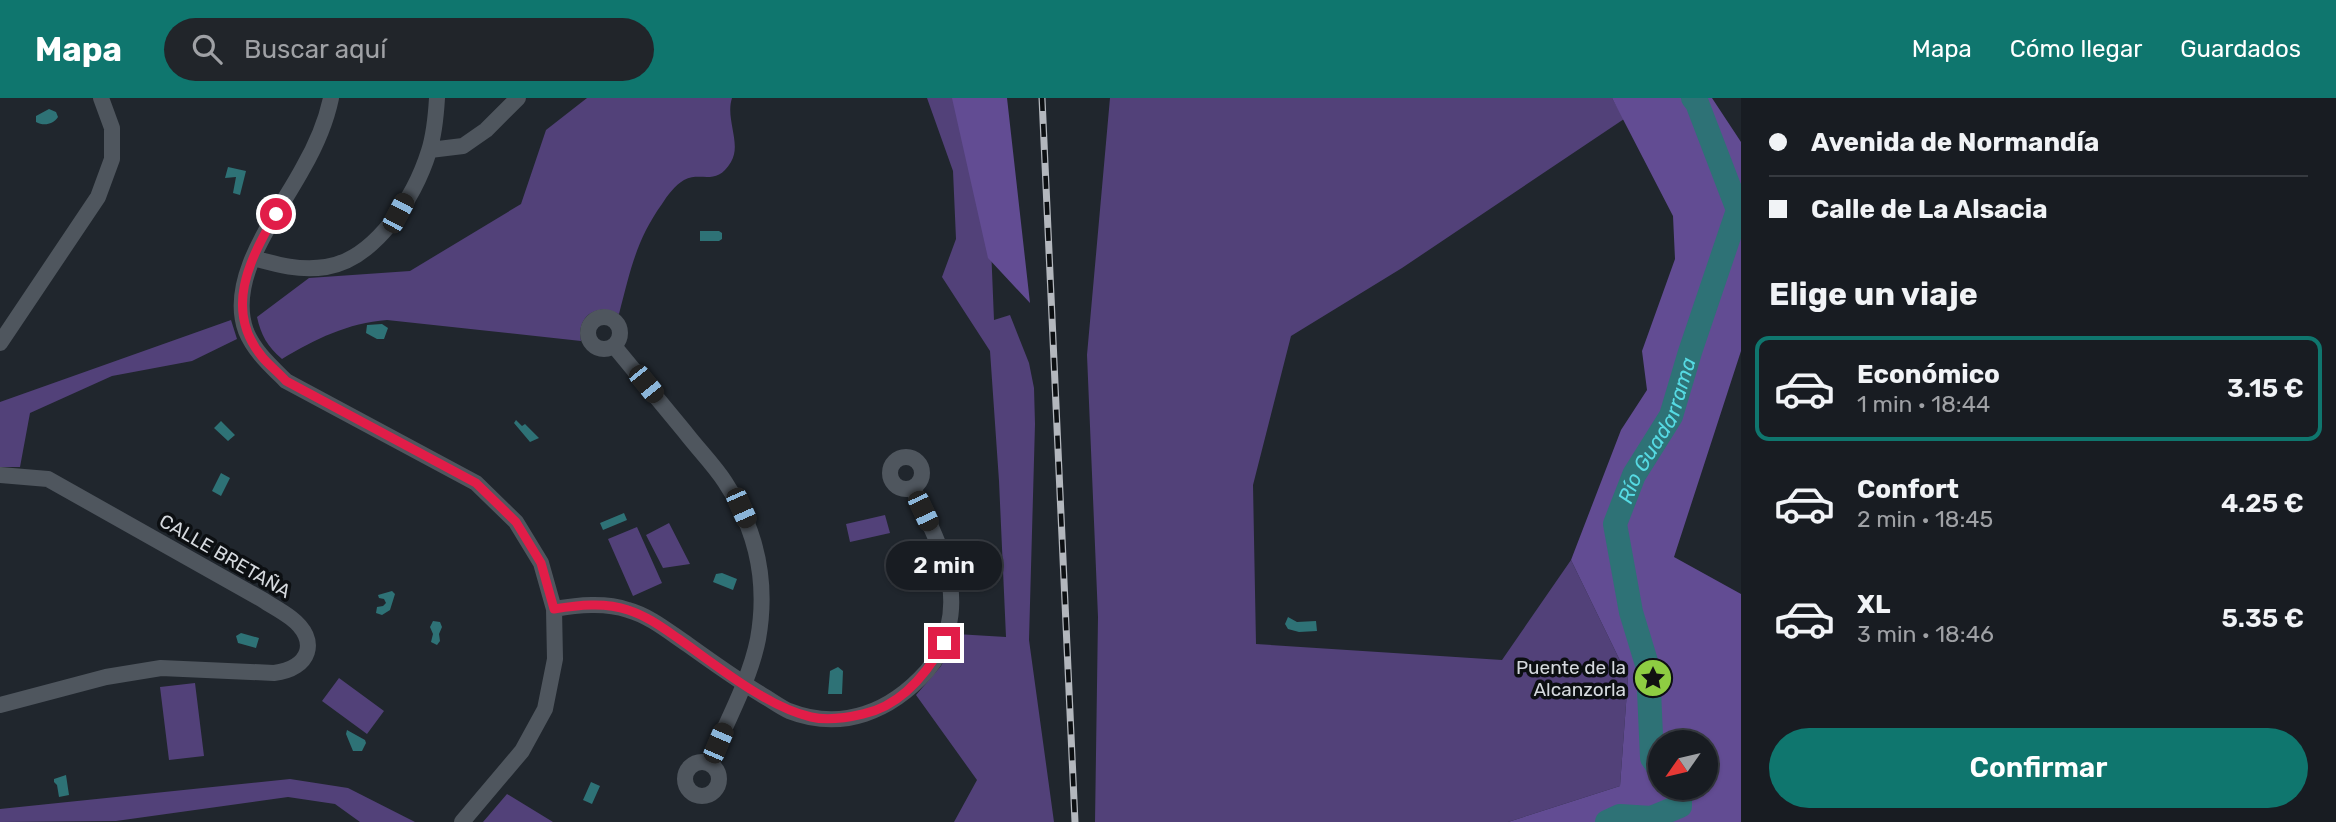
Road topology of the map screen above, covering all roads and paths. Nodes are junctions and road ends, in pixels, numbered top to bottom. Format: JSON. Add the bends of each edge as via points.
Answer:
{"nodes":[{"id":1,"x":101,"y":98,"type":"edge"},
{"id":2,"x":331,"y":98,"type":"edge"},
{"id":3,"x":437,"y":98,"type":"edge"},
{"id":4,"x":517,"y":98,"type":"edge"},
{"id":5,"x":430,"y":150,"type":"junction"},
{"id":6,"x":253,"y":258,"type":"junction"},
{"id":7,"x":0,"y":343,"type":"edge"},
{"id":8,"x":614,"y":346,"type":"dead end"},
{"id":9,"x":0,"y":475,"type":"edge"},
{"id":10,"x":913,"y":488,"type":"dead end"},
{"id":11,"x":554,"y":609,"type":"junction"},
{"id":12,"x":743,"y":683,"type":"junction"},
{"id":13,"x":0,"y":705,"type":"edge"},
{"id":14,"x":709,"y":763,"type":"dead end"},
{"id":15,"x":463,"y":822,"type":"edge"}],
"edges":[{"from":1,"to":7,"type":"street","via":[[113,128],[112,159],[98,197]]},
{"from":2,"to":6,"type":"street","via":[[304,167]]},
{"from":3,"to":5,"type":"street"},
{"from":4,"to":5,"type":"street","via":[[463,146]]},
{"from":5,"to":6,"type":"street","via":[[398,213],[356,256],[328,267],[291,269]]},
{"from":6,"to":11,"type":"street","via":[[240,302],[246,331],[262,358],[286,381],[476,483],[516,522],[541,563]]},
{"from":8,"to":12,"type":"street","via":[[724,480],[753,536],[762,603],[757,641]]},
{"from":9,"to":13,"type":"street","name":"CALLE BRETAÑA","via":[[48,479],[263,600],[293,619],[304,634],[307,650],[303,663],[289,671],[161,668],[106,677]]},
{"from":10,"to":12,"type":"street","via":[[945,558],[952,587],[948,629],[931,666],[890,704],[844,719],[813,718],[788,710]]},
{"from":11,"to":12,"type":"street","via":[[584,605],[627,609],[653,621]]},
{"from":11,"to":15,"type":"street","via":[[555,659],[545,709],[522,751]]},
{"from":12,"to":14,"type":"street"}]}
